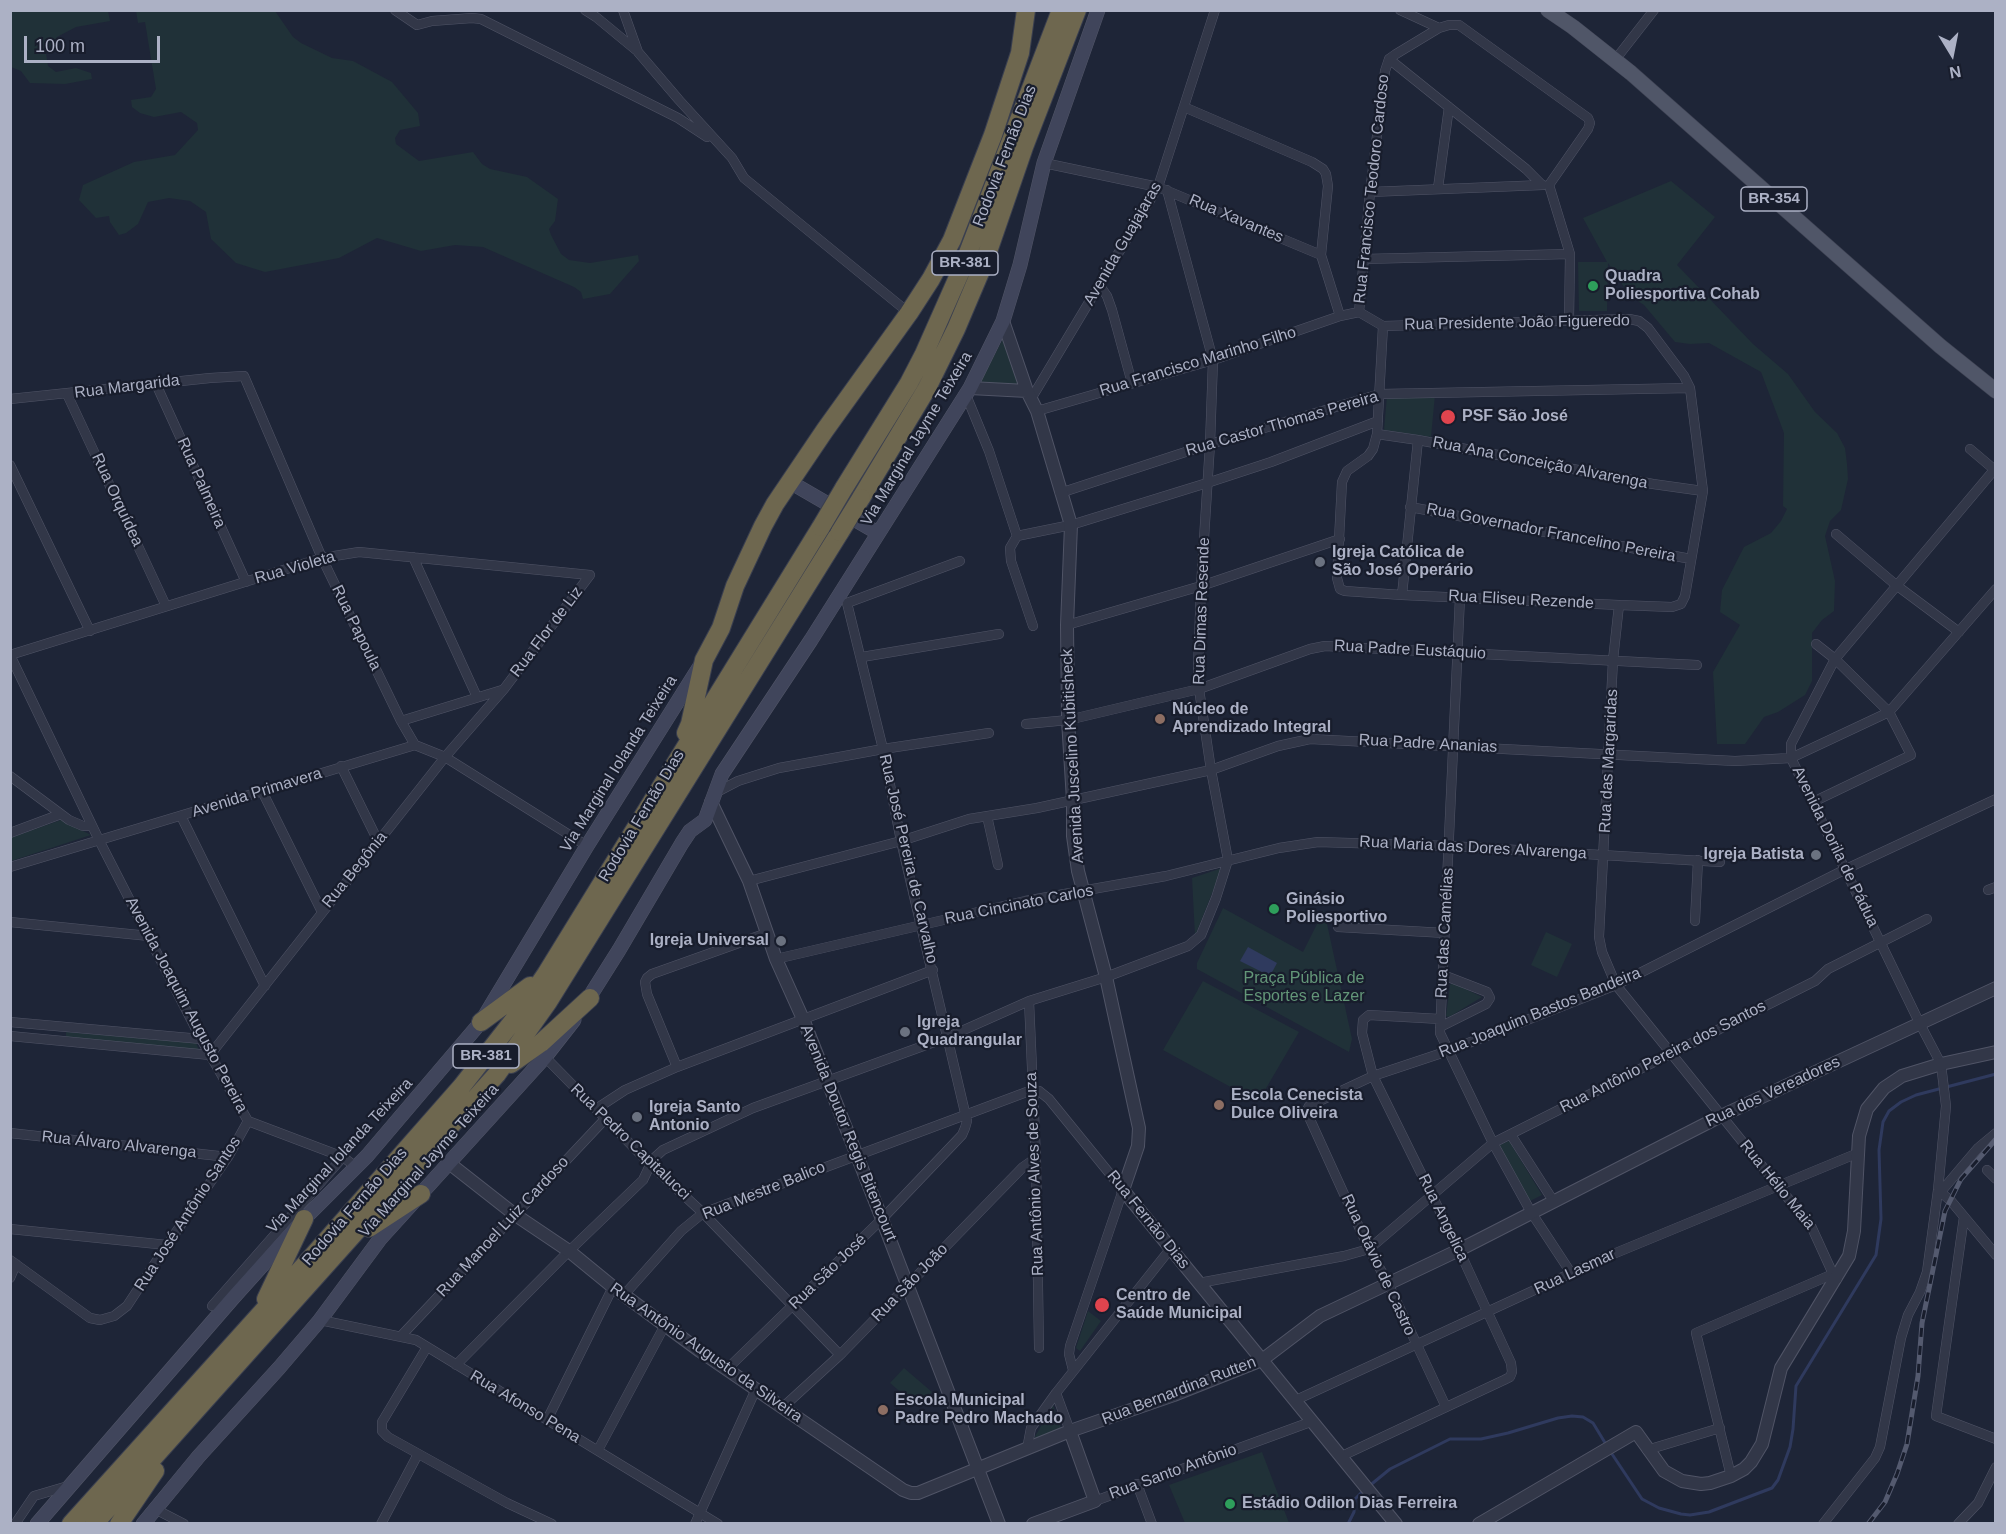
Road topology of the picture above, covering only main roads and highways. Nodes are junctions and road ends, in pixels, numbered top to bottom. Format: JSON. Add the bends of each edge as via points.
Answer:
{"nodes":[{"id":1,"x":1026,"y":10,"type":"edge"},
{"id":2,"x":1079,"y":10,"type":"edge"},
{"id":3,"x":1098,"y":10,"type":"edge"},
{"id":4,"x":1548,"y":10,"type":"edge"},
{"id":5,"x":1062,"y":23,"type":"edge"},
{"id":6,"x":993,"y":135,"type":"junction"},
{"id":7,"x":1995,"y":391,"type":"edge"},
{"id":8,"x":790,"y":482,"type":"junction"},
{"id":9,"x":878,"y":533,"type":"junction"},
{"id":10,"x":704,"y":660,"type":"junction"},
{"id":11,"x":671,"y":768,"type":"junction"},
{"id":12,"x":546,"y":974,"type":"junction"},
{"id":13,"x":590,"y":998,"type":"junction"},
{"id":14,"x":481,"y":1022,"type":"junction"},
{"id":15,"x":497,"y":1074,"type":"junction"},
{"id":16,"x":421,"y":1194,"type":"junction"},
{"id":17,"x":303,"y":1219,"type":"junction"},
{"id":18,"x":350,"y":1241,"type":"junction"},
{"id":19,"x":258,"y":1316,"type":"junction"},
{"id":20,"x":174,"y":1435,"type":"junction"},
{"id":21,"x":37,"y":1524,"type":"edge"},
{"id":22,"x":70,"y":1524,"type":"edge"},
{"id":23,"x":94,"y":1524,"type":"edge"},
{"id":24,"x":119,"y":1524,"type":"edge"},
{"id":25,"x":143,"y":1524,"type":"edge"}],
"edges":[{"from":1,"to":6,"type":"highway","via":[[1020,53]]},
{"from":2,"to":5,"type":"highway"},
{"from":3,"to":9,"type":"main road","name":"Via Marginal Jayme Teixeira","via":[[1044,163],[1003,321],[968,392]]},
{"from":4,"to":7,"type":"main road","number":"BR-354","via":[[1615,60]]},
{"from":5,"to":6,"type":"highway","via":[[1024,74]]},
{"from":5,"to":11,"type":"highway","name":"Rodovia Fernão Dias","number":"BR-381","bridge":true,"via":[[963,266],[909,383]]},
{"from":5,"to":15,"type":"highway","name":"Rodovia Fernão Dias","number":"BR-381","bridge":true,"via":[[984,263],[926,390],[548,1002]]},
{"from":6,"to":8,"type":"highway","via":[[952,240],[931,279]]},
{"from":8,"to":9,"type":"main road"},
{"from":8,"to":10,"type":"highway","via":[[763,526]]},
{"from":9,"to":13,"type":"main road","name":"Via Marginal Jayme Teixeira","via":[[714,793],[705,820],[682,843]]},
{"from":10,"to":11,"type":"highway","via":[[690,724]]},
{"from":10,"to":14,"type":"main road","name":"Via Marginal Iolanda Teixeira"},
{"from":11,"to":12,"type":"highway","name":"Rodovia Fernão Dias","number":"BR-381"},
{"from":12,"to":14,"type":"highway"},
{"from":12,"to":19,"type":"highway","name":"Rodovia Fernão Dias","number":"BR-381","via":[[469,1077]]},
{"from":13,"to":15,"type":"highway","via":[[541,1043]]},
{"from":13,"to":16,"type":"main road","name":"Via Marginal Jayme Teixeira","via":[[545,1058]]},
{"from":14,"to":17,"type":"main road","name":"Via Marginal Iolanda Teixeira","via":[[356,1167]]},
{"from":15,"to":18,"type":"highway","name":"Rodovia Fernão Dias","number":"BR-381"},
{"from":16,"to":18,"type":"highway"},
{"from":16,"to":25,"type":"main road","name":"Via Marginal Jayme Teixeira","via":[[380,1239],[320,1320]]},
{"from":17,"to":19,"type":"highway"},
{"from":17,"to":21,"type":"main road","name":"Via Marginal Iolanda Teixeira"},
{"from":18,"to":20,"type":"highway","name":"Rodovia Fernão Dias","number":"BR-381"},
{"from":19,"to":22,"type":"highway","name":"Rodovia Fernão Dias","number":"BR-381"},
{"from":20,"to":23,"type":"highway","name":"Rodovia Fernão Dias","number":"BR-381"},
{"from":20,"to":24,"type":"highway"}]}
